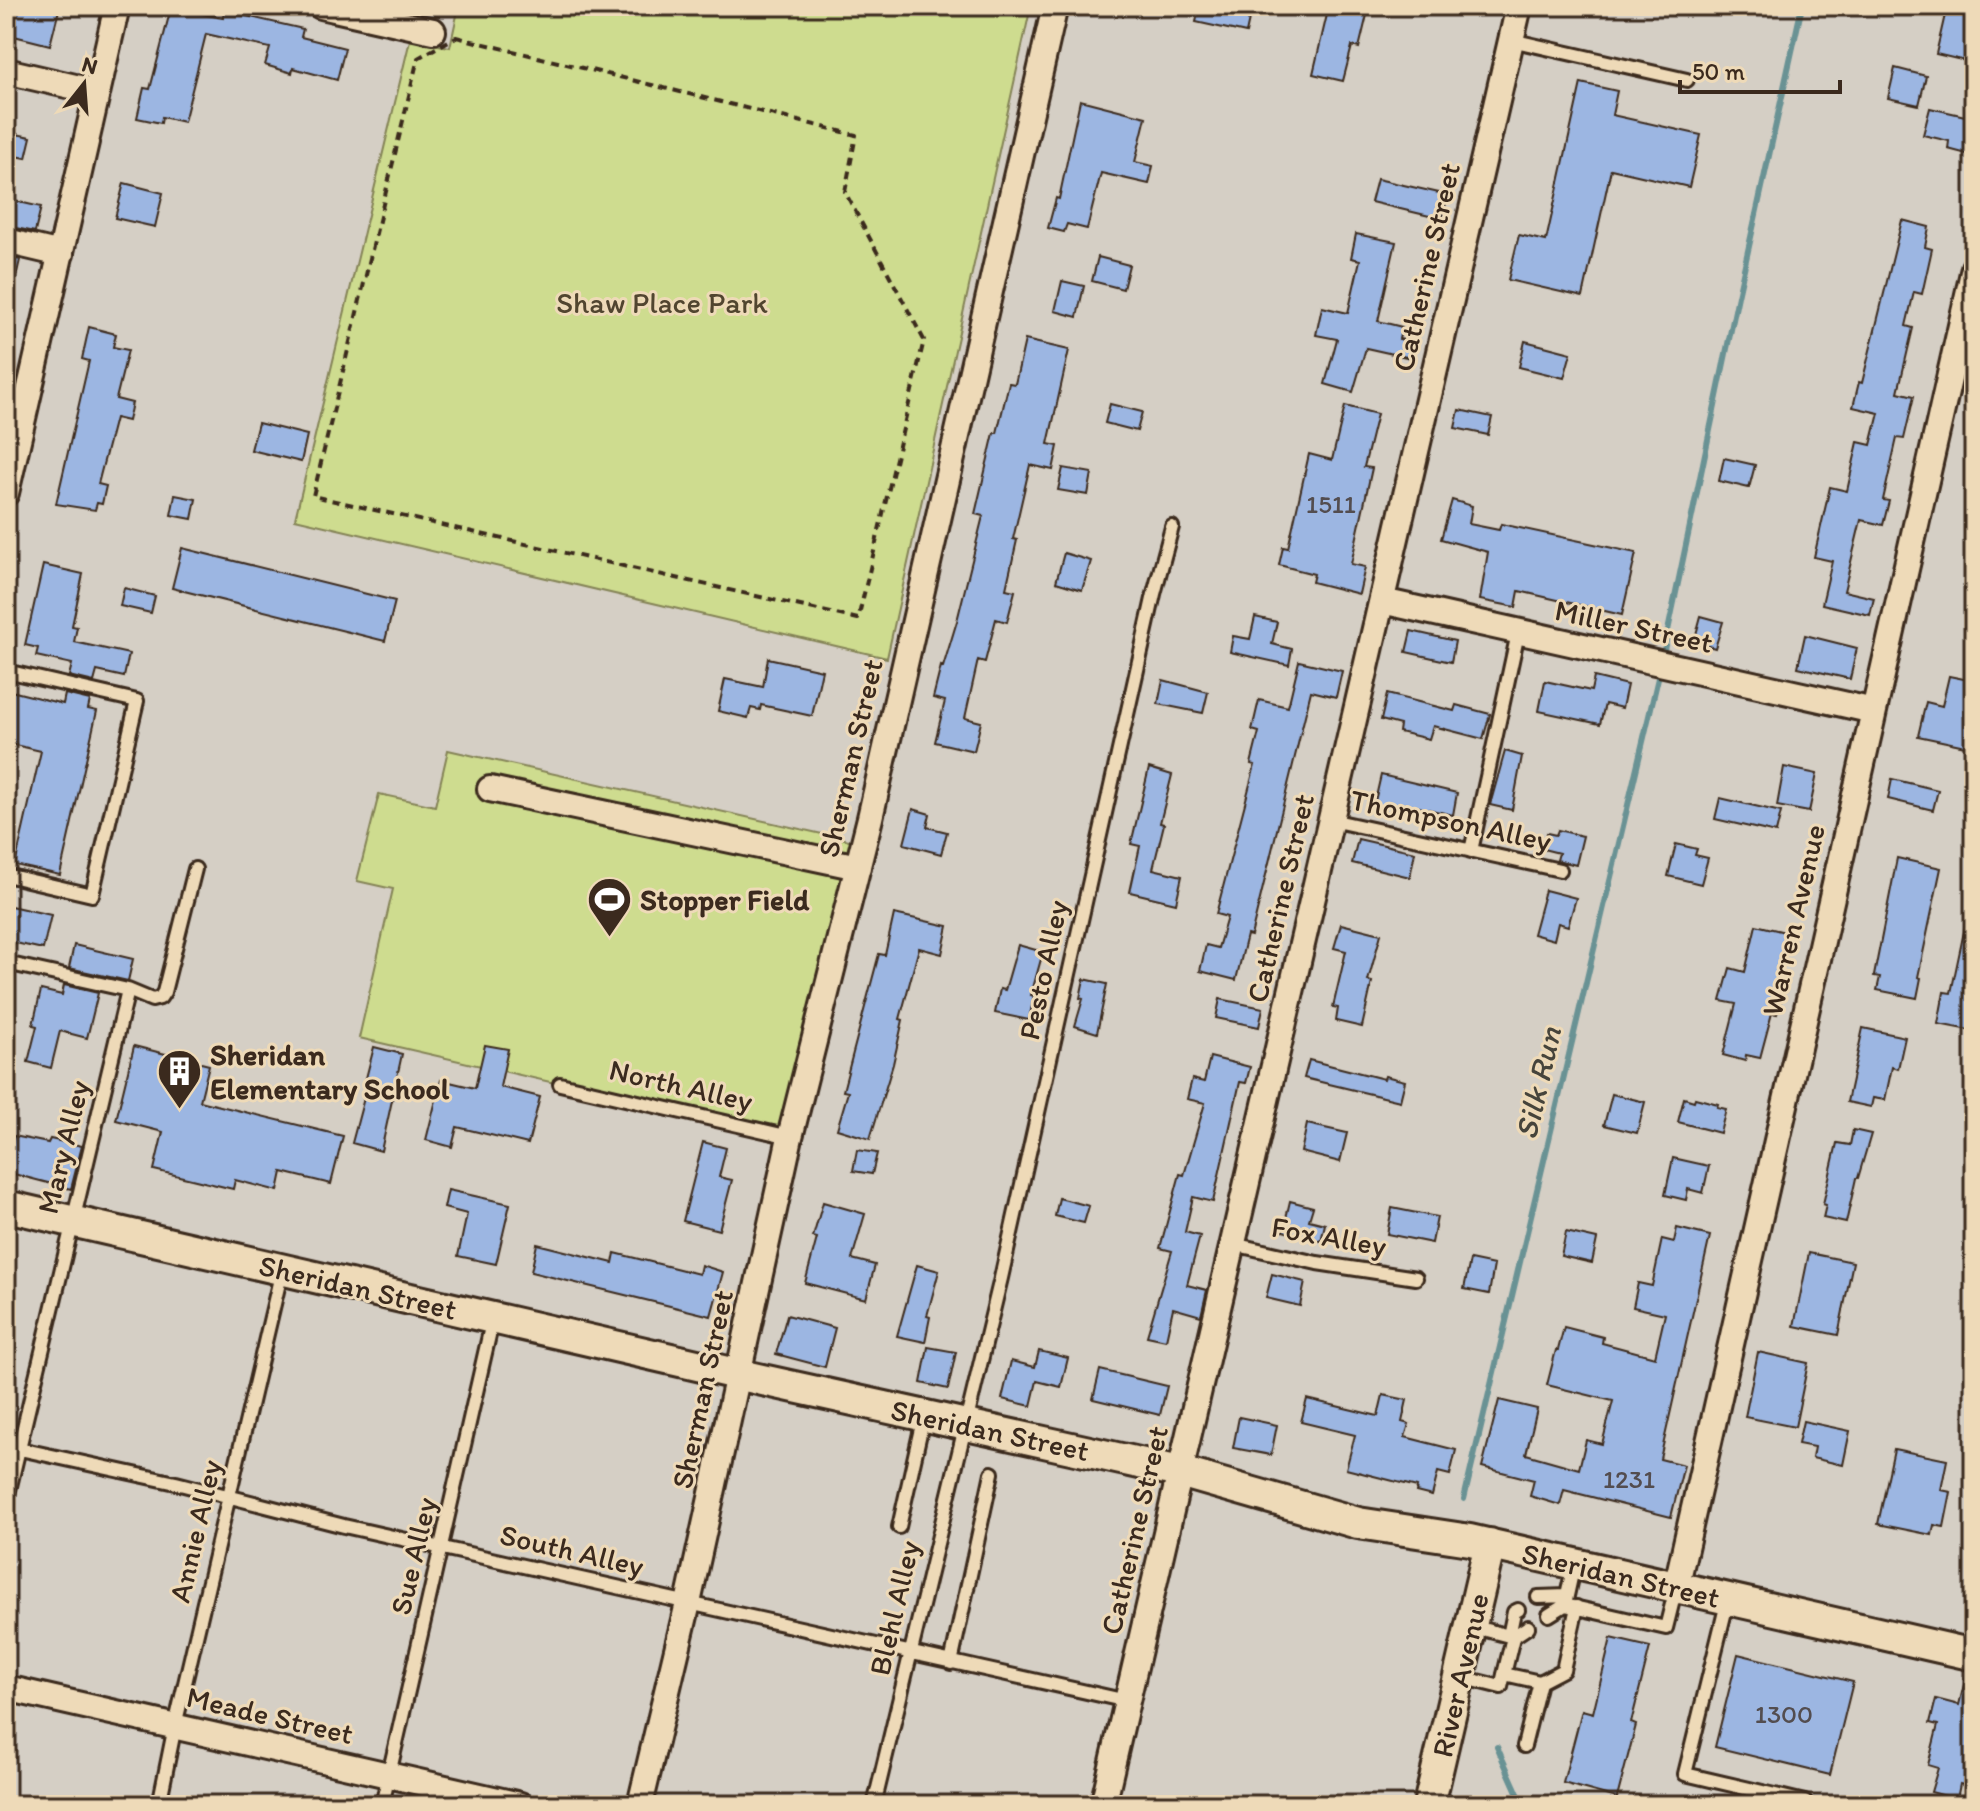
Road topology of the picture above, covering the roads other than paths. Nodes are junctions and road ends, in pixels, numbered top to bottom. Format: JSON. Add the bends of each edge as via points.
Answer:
{"nodes":[{"id":1,"x":117,"y":6,"type":"edge"},
{"id":2,"x":321,"y":6,"type":"edge"},
{"id":3,"x":1055,"y":6,"type":"edge"},
{"id":4,"x":1519,"y":6,"type":"edge"},
{"id":5,"x":347,"y":9,"type":"edge"},
{"id":6,"x":433,"y":31,"type":"dead end"},
{"id":7,"x":1511,"y":40,"type":"junction"},
{"id":8,"x":6,"y":71,"type":"edge"},
{"id":9,"x":1687,"y":80,"type":"dead end"},
{"id":10,"x":97,"y":92,"type":"junction"},
{"id":11,"x":6,"y":241,"type":"edge"},
{"id":12,"x":61,"y":254,"type":"junction"},
{"id":13,"x":1974,"y":268,"type":"edge"},
{"id":14,"x":18,"y":386,"type":"edge"},
{"id":15,"x":6,"y":493,"type":"edge"},
{"id":16,"x":1172,"y":527,"type":"dead end"},
{"id":17,"x":1382,"y":601,"type":"junction"},
{"id":18,"x":1518,"y":633,"type":"junction"},
{"id":19,"x":6,"y":671,"type":"edge"},
{"id":20,"x":1874,"y":711,"type":"junction"},
{"id":21,"x":490,"y":789,"type":"dead end"},
{"id":22,"x":1331,"y":820,"type":"junction"},
{"id":23,"x":1471,"y":851,"type":"junction"},
{"id":24,"x":858,"y":867,"type":"junction"},
{"id":25,"x":195,"y":869,"type":"dead end"},
{"id":26,"x":1560,"y":870,"type":"dead end"},
{"id":27,"x":6,"y":875,"type":"edge"},
{"id":28,"x":6,"y":963,"type":"edge"},
{"id":29,"x":128,"y":990,"type":"junction"},
{"id":30,"x":560,"y":1084,"type":"dead end"},
{"id":31,"x":790,"y":1137,"type":"junction"},
{"id":32,"x":6,"y":1206,"type":"edge"},
{"id":33,"x":72,"y":1221,"type":"junction"},
{"id":34,"x":1233,"y":1244,"type":"junction"},
{"id":35,"x":282,"y":1270,"type":"junction"},
{"id":36,"x":1416,"y":1278,"type":"dead end"},
{"id":37,"x":493,"y":1318,"type":"junction"},
{"id":38,"x":738,"y":1374,"type":"junction"},
{"id":39,"x":924,"y":1415,"type":"junction"},
{"id":40,"x":965,"y":1424,"type":"junction"},
{"id":41,"x":12,"y":1448,"type":"edge"},
{"id":42,"x":1180,"y":1472,"type":"junction"},
{"id":43,"x":992,"y":1473,"type":"dead end"},
{"id":44,"x":230,"y":1496,"type":"junction"},
{"id":45,"x":6,"y":1503,"type":"edge"},
{"id":46,"x":899,"y":1527,"type":"dead end"},
{"id":47,"x":1490,"y":1544,"type":"junction"},
{"id":48,"x":442,"y":1547,"type":"junction"},
{"id":49,"x":1574,"y":1564,"type":"junction"},
{"id":50,"x":1676,"y":1588,"type":"junction"},
{"id":51,"x":1538,"y":1597,"type":"dead end"},
{"id":52,"x":1728,"y":1599,"type":"junction"},
{"id":53,"x":688,"y":1603,"type":"junction"},
{"id":54,"x":1570,"y":1603,"type":"junction"},
{"id":55,"x":1518,"y":1610,"type":"dead end"},
{"id":56,"x":1549,"y":1615,"type":"dead end"},
{"id":57,"x":1471,"y":1626,"type":"junction"},
{"id":58,"x":1528,"y":1627,"type":"dead end"},
{"id":59,"x":1511,"y":1636,"type":"junction"},
{"id":60,"x":909,"y":1653,"type":"junction"},
{"id":61,"x":1974,"y":1655,"type":"edge"},
{"id":62,"x":951,"y":1663,"type":"junction"},
{"id":63,"x":1504,"y":1674,"type":"junction"},
{"id":64,"x":1459,"y":1676,"type":"junction"},
{"id":65,"x":1540,"y":1682,"type":"junction"},
{"id":66,"x":6,"y":1688,"type":"edge"},
{"id":67,"x":1127,"y":1701,"type":"junction"},
{"id":68,"x":175,"y":1726,"type":"junction"},
{"id":69,"x":1524,"y":1746,"type":"dead end"},
{"id":70,"x":388,"y":1776,"type":"junction"},
{"id":71,"x":1805,"y":1802,"type":"dead end"},
{"id":72,"x":159,"y":1805,"type":"edge"},
{"id":73,"x":382,"y":1805,"type":"edge"},
{"id":74,"x":520,"y":1805,"type":"edge"},
{"id":75,"x":640,"y":1805,"type":"edge"},
{"id":76,"x":874,"y":1805,"type":"edge"},
{"id":77,"x":1103,"y":1805,"type":"edge"},
{"id":78,"x":1429,"y":1805,"type":"edge"}],
"edges":[{"from":1,"to":10,"type":"street"},
{"from":2,"to":5,"type":"street"},
{"from":3,"to":24,"type":"street","name":"Sherman Street"},
{"from":4,"to":7,"type":"street","name":"Catherine Street"},
{"from":5,"to":6,"type":"street"},
{"from":7,"to":9,"type":"lane"},
{"from":7,"to":17,"type":"street","name":"Catherine Street"},
{"from":8,"to":10,"type":"street"},
{"from":10,"to":12,"type":"street"},
{"from":11,"to":12,"type":"street"},
{"from":12,"to":14,"type":"street"},
{"from":13,"to":20,"type":"street","name":"Warren Avenue"},
{"from":14,"to":15,"type":"street"},
{"from":16,"to":40,"type":"lane","name":"Pesto Alley"},
{"from":17,"to":18,"type":"street","name":"Miller Street"},
{"from":17,"to":22,"type":"street","name":"Catherine Street"},
{"from":18,"to":20,"type":"street","name":"Miller Street"},
{"from":18,"to":23,"type":"lane"},
{"from":19,"to":27,"type":"lane","via":[[137,701],[92,895]]},
{"from":20,"to":50,"type":"street","name":"Warren Avenue"},
{"from":21,"to":24,"type":"street"},
{"from":22,"to":23,"type":"lane","name":"Thompson Alley"},
{"from":22,"to":34,"type":"street","name":"Catherine Street"},
{"from":23,"to":26,"type":"lane","name":"Thompson Alley"},
{"from":24,"to":31,"type":"street","name":"Sherman Street"},
{"from":25,"to":29,"type":"lane","via":[[164,992],[152,1000]]},
{"from":28,"to":29,"type":"lane"},
{"from":29,"to":33,"type":"lane","name":"Mary Alley"},
{"from":30,"to":31,"type":"lane","name":"North Alley"},
{"from":31,"to":38,"type":"street","name":"Sherman Street"},
{"from":32,"to":33,"type":"street","name":"Sheridan Street"},
{"from":33,"to":35,"type":"street","name":"Sheridan Street"},
{"from":33,"to":41,"type":"lane","name":"Mary Alley"},
{"from":34,"to":36,"type":"lane","name":"Fox Alley"},
{"from":34,"to":42,"type":"street","name":"Catherine Street"},
{"from":35,"to":37,"type":"street","name":"Sheridan Street"},
{"from":35,"to":44,"type":"lane","name":"Annie Alley"},
{"from":37,"to":38,"type":"street","name":"Sheridan Street"},
{"from":37,"to":48,"type":"lane","name":"Sue Alley"},
{"from":38,"to":39,"type":"street","name":"Sheridan Street"},
{"from":38,"to":53,"type":"street","name":"Sherman Street"},
{"from":39,"to":40,"type":"street","name":"Sheridan Street"},
{"from":39,"to":46,"type":"lane"},
{"from":40,"to":42,"type":"street","name":"Sheridan Street"},
{"from":40,"to":60,"type":"lane","name":"Blehl Alley"},
{"from":41,"to":44,"type":"lane","name":"South Alley"},
{"from":41,"to":45,"type":"lane","name":"Mary Alley"},
{"from":42,"to":47,"type":"street","name":"Sheridan Street","via":[[1358,1523]]},
{"from":42,"to":67,"type":"street","name":"Catherine Street"},
{"from":43,"to":62,"type":"lane"},
{"from":44,"to":48,"type":"lane","name":"South Alley"},
{"from":44,"to":68,"type":"lane","name":"Annie Alley"},
{"from":47,"to":49,"type":"street","name":"Sheridan Street"},
{"from":47,"to":57,"type":"street","name":"River Avenue"},
{"from":48,"to":53,"type":"lane","name":"South Alley"},
{"from":48,"to":70,"type":"lane","name":"Sue Alley"},
{"from":49,"to":50,"type":"street","name":"Sheridan Street"},
{"from":49,"to":54,"type":"lane"},
{"from":50,"to":52,"type":"street","name":"Sheridan Street"},
{"from":50,"to":54,"type":"lane","via":[[1666,1628]]},
{"from":51,"to":54,"type":"lane"},
{"from":52,"to":61,"type":"street","name":"Sheridan Street"},
{"from":52,"to":71,"type":"lane","via":[[1685,1774]]},
{"from":53,"to":60,"type":"lane","name":"South Alley"},
{"from":53,"to":75,"type":"street","name":"Sherman Street"},
{"from":54,"to":56,"type":"lane"},
{"from":54,"to":65,"type":"lane","via":[[1563,1670]]},
{"from":55,"to":59,"type":"lane"},
{"from":57,"to":59,"type":"lane"},
{"from":57,"to":64,"type":"street","name":"River Avenue"},
{"from":58,"to":59,"type":"lane"},
{"from":59,"to":63,"type":"lane"},
{"from":60,"to":62,"type":"lane","name":"South Alley"},
{"from":60,"to":76,"type":"lane","name":"Blehl Alley"},
{"from":62,"to":67,"type":"lane","name":"South Alley"},
{"from":63,"to":64,"type":"lane","via":[[1501,1687]]},
{"from":63,"to":65,"type":"lane"},
{"from":64,"to":78,"type":"street","name":"River Avenue"},
{"from":65,"to":69,"type":"lane"},
{"from":66,"to":68,"type":"street","name":"Meade Street"},
{"from":67,"to":77,"type":"street","name":"Catherine Street"},
{"from":68,"to":70,"type":"street","name":"Meade Street"},
{"from":68,"to":72,"type":"lane","name":"Annie Alley"},
{"from":70,"to":73,"type":"lane","name":"Sue Alley"},
{"from":70,"to":74,"type":"street","name":"Meade Street"}]}
